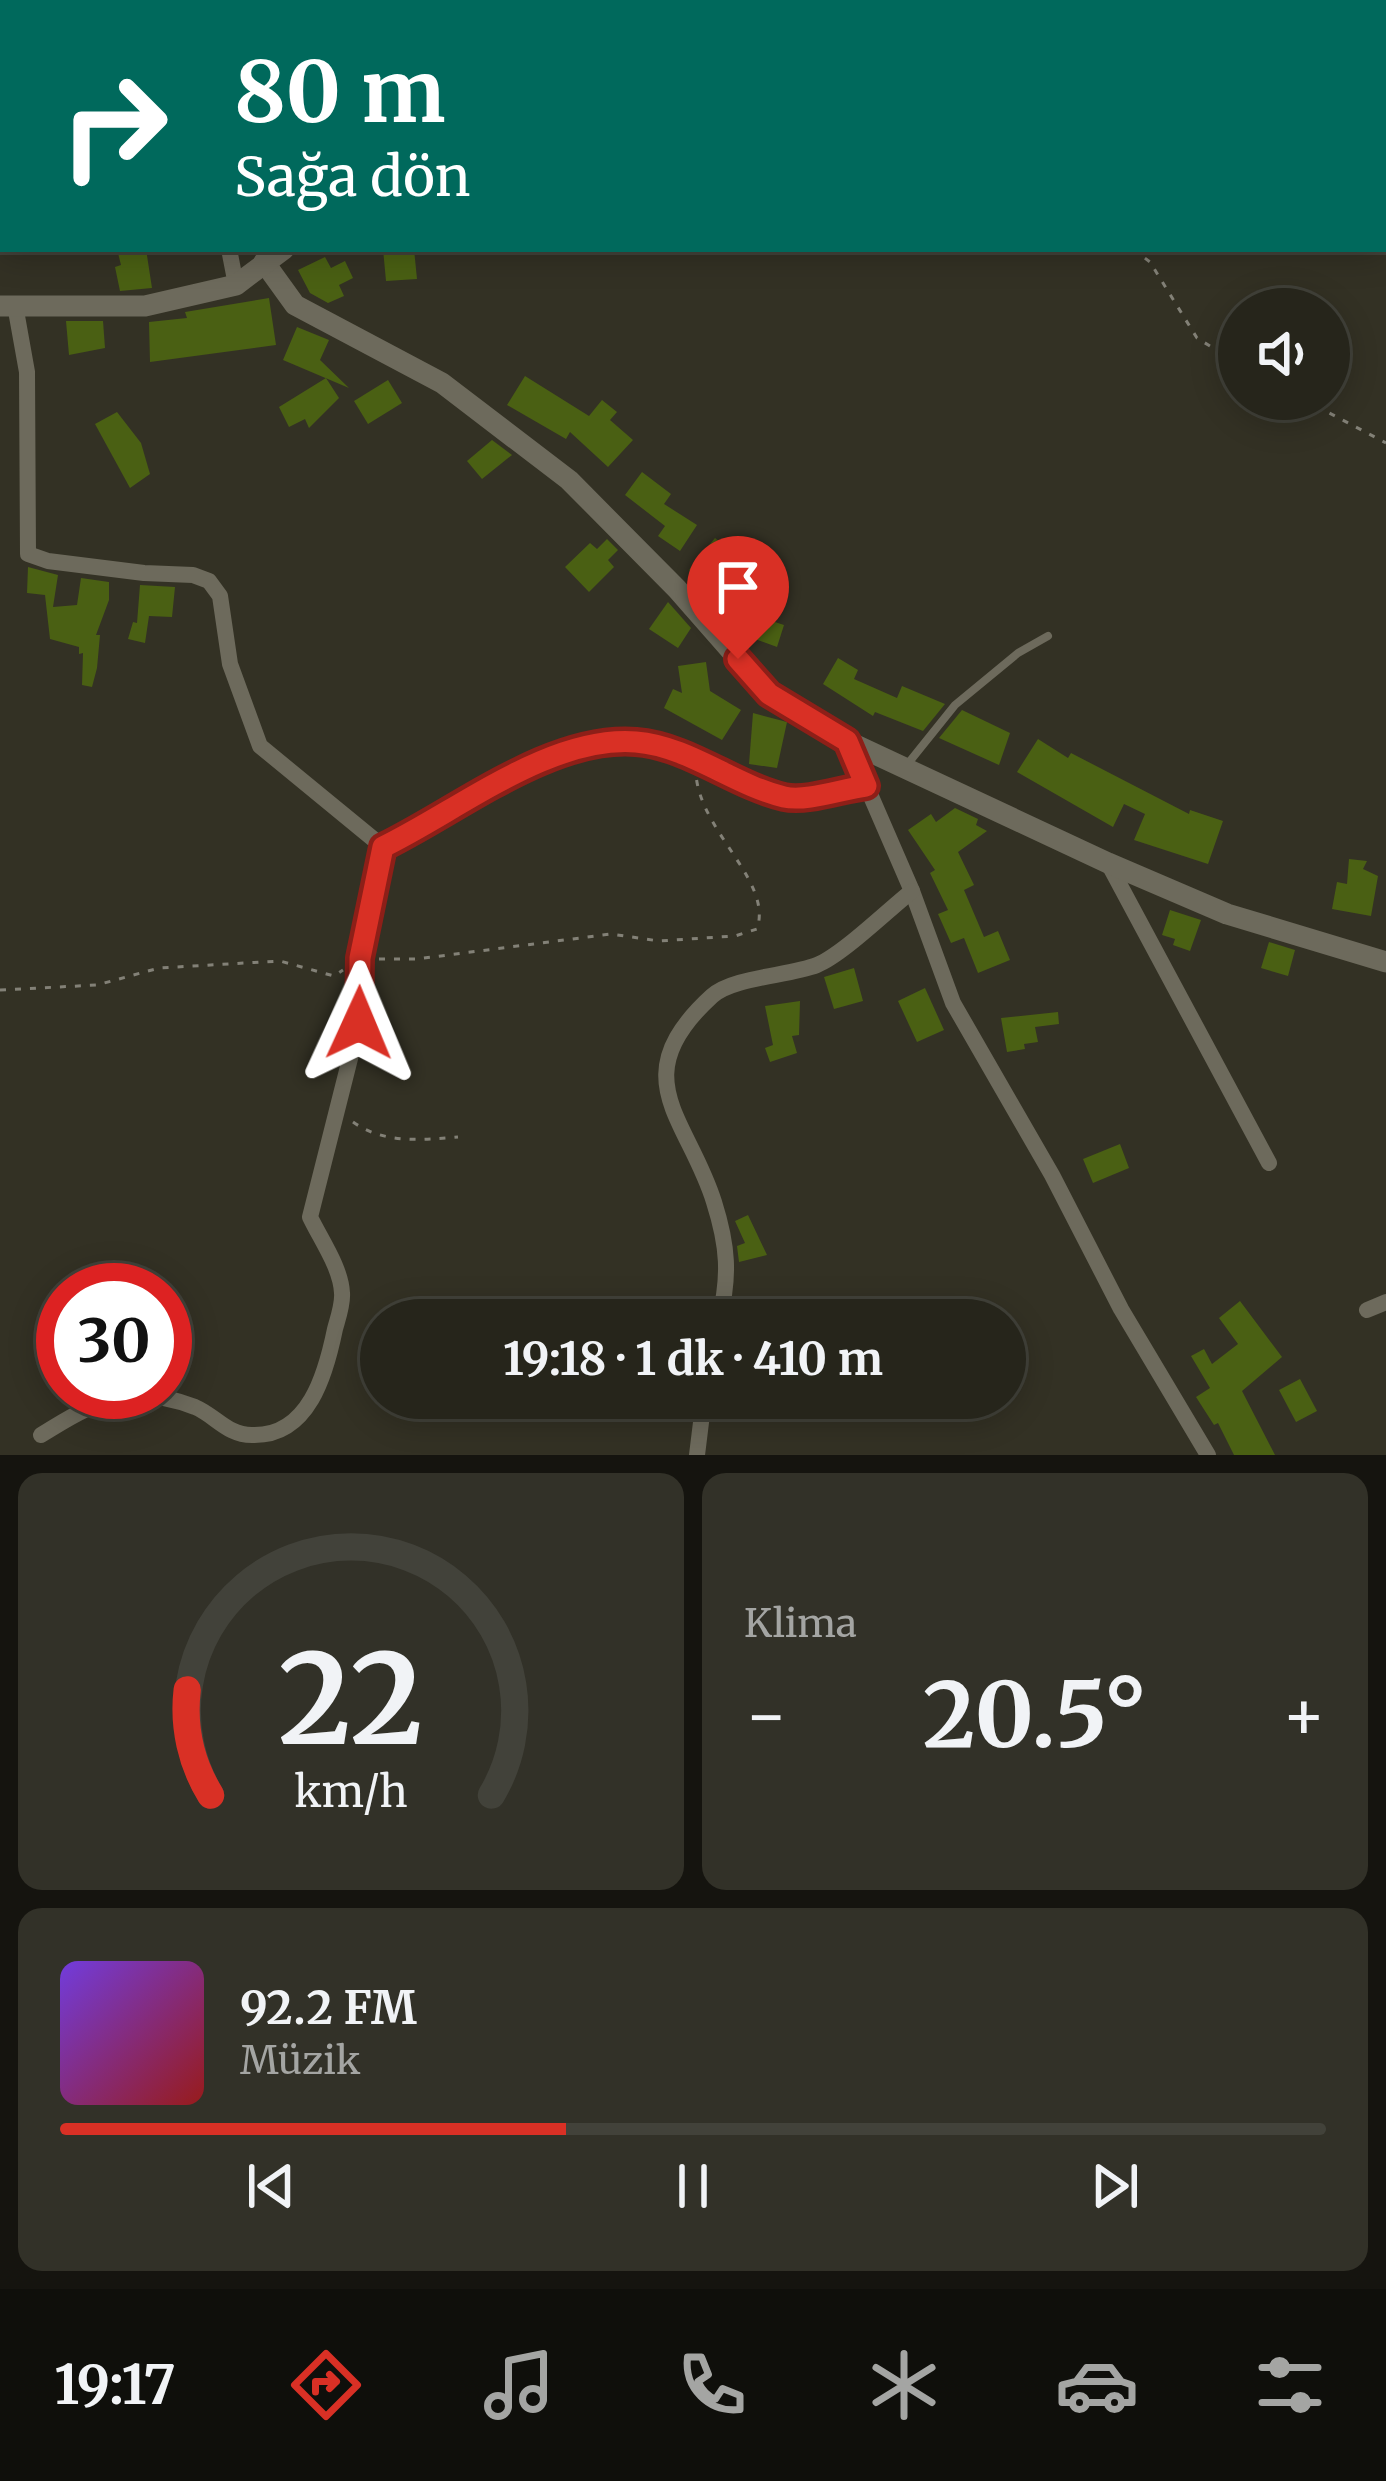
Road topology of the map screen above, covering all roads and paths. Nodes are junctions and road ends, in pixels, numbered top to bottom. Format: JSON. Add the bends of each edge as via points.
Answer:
{"nodes":[{"id":1,"x":230,"y":252,"type":"edge"},
{"id":2,"x":279,"y":252,"type":"edge"},
{"id":3,"x":1137,"y":252,"type":"edge"},
{"id":4,"x":264,"y":262,"type":"junction"},
{"id":5,"x":236,"y":285,"type":"junction"},
{"id":6,"x":7,"y":305,"type":"edge"},
{"id":7,"x":1218,"y":351,"type":"edge"},
{"id":8,"x":1343,"y":420,"type":"edge"},
{"id":9,"x":1386,"y":443,"type":"edge"},
{"id":10,"x":1048,"y":636,"type":"dead end"},
{"id":11,"x":847,"y":741,"type":"junction"},
{"id":12,"x":695,"y":761,"type":"junction"},
{"id":13,"x":905,"y":768,"type":"junction"},
{"id":14,"x":866,"y":786,"type":"junction"},
{"id":15,"x":383,"y":847,"type":"junction"},
{"id":16,"x":1108,"y":863,"type":"junction"},
{"id":17,"x":912,"y":891,"type":"junction"},
{"id":18,"x":360,"y":958,"type":"junction"},
{"id":19,"x":1386,"y":962,"type":"edge"},
{"id":20,"x":0,"y":990,"type":"edge"},
{"id":21,"x":336,"y":1111,"type":"junction"},
{"id":22,"x":458,"y":1137,"type":"dead end"},
{"id":23,"x":1269,"y":1163,"type":"dead end"},
{"id":24,"x":724,"y":1299,"type":"edge"},
{"id":25,"x":1386,"y":1302,"type":"edge"},
{"id":26,"x":1367,"y":1310,"type":"dead end"},
{"id":27,"x":701,"y":1419,"type":"edge"},
{"id":28,"x":40,"y":1436,"type":"dead end"},
{"id":29,"x":697,"y":1455,"type":"edge"},
{"id":30,"x":1208,"y":1455,"type":"edge"}],
"edges":[{"from":1,"to":5,"type":"street"},
{"from":2,"to":4,"type":"street"},
{"from":3,"to":7,"type":"path","via":[[1197,338]]},
{"from":4,"to":5,"type":"street"},
{"from":4,"to":11,"type":"street","via":[[295,305],[442,383],[569,480],[769,694]]},
{"from":5,"to":6,"type":"street","via":[[145,306]]},
{"from":6,"to":15,"type":"street","via":[[27,372],[28,554],[209,581],[220,596],[230,664],[260,746]]},
{"from":8,"to":9,"type":"path"},
{"from":10,"to":13,"type":"lane","via":[[955,706]]},
{"from":11,"to":13,"type":"street"},
{"from":11,"to":14,"type":"street"},
{"from":12,"to":14,"type":"street","via":[[787,798]]},
{"from":12,"to":15,"type":"street","via":[[637,742],[562,755],[493,782]]},
{"from":12,"to":18,"type":"path","via":[[714,830],[750,878],[763,913],[757,929]]},
{"from":13,"to":16,"type":"street"},
{"from":14,"to":17,"type":"street"},
{"from":15,"to":18,"type":"street"},
{"from":16,"to":19,"type":"street","via":[[1228,914]]},
{"from":16,"to":23,"type":"street"},
{"from":17,"to":24,"type":"street","via":[[821,964],[715,992],[670,1052],[669,1097],[724,1242]]},
{"from":17,"to":30,"type":"street","via":[[953,1003]]},
{"from":18,"to":20,"type":"path","via":[[334,976],[280,961]]},
{"from":18,"to":21,"type":"street","via":[[359,1023]]},
{"from":21,"to":22,"type":"path","via":[[372,1135]]},
{"from":21,"to":28,"type":"street","via":[[310,1217],[343,1295],[312,1403],[255,1436],[230,1432],[198,1408],[136,1394],[109,1397]]},
{"from":25,"to":26,"type":"street"},
{"from":27,"to":29,"type":"street"}]}
